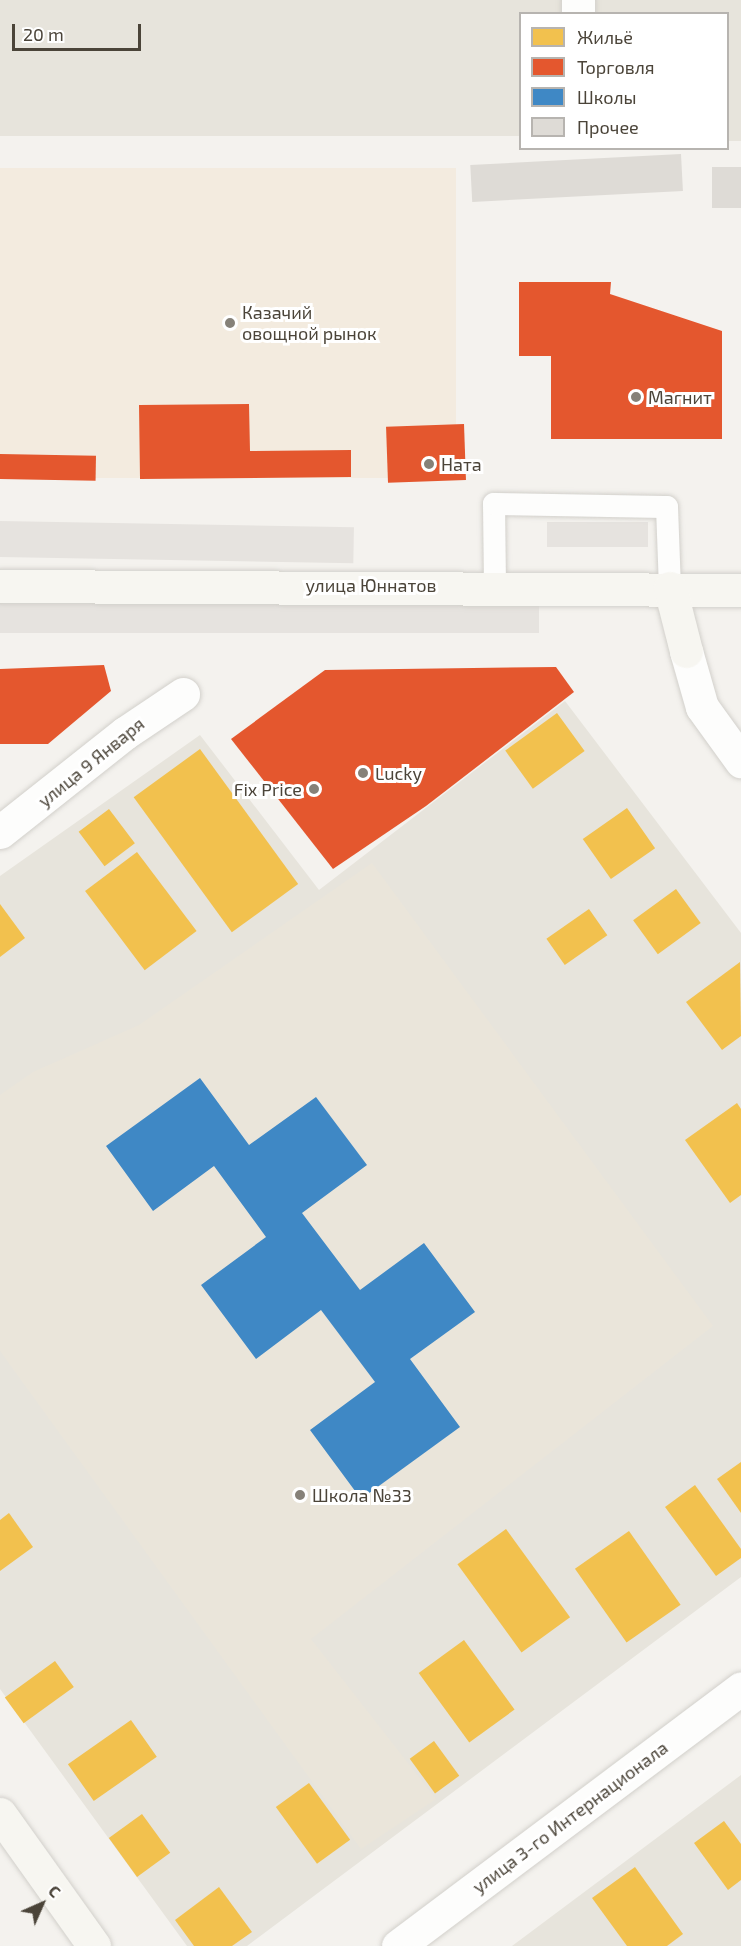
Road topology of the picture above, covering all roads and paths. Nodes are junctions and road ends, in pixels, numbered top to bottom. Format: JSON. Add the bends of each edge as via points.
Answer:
{"nodes":[{"id":1,"x":495,"y":585,"type":"junction"},
{"id":2,"x":0,"y":586,"type":"edge"},
{"id":3,"x":670,"y":588,"type":"junction"},
{"id":4,"x":741,"y":590,"type":"edge"},
{"id":5,"x":183,"y":694,"type":"dead end"},
{"id":6,"x":741,"y":761,"type":"edge"},
{"id":7,"x":0,"y":832,"type":"edge"},
{"id":8,"x":741,"y":1688,"type":"edge"},
{"id":9,"x":0,"y":1814,"type":"edge"},
{"id":10,"x":94,"y":1946,"type":"edge"},
{"id":11,"x":398,"y":1946,"type":"edge"}],
"edges":[{"from":1,"to":2,"type":"street","name":"улица Юннатов"},
{"from":1,"to":3,"type":"street","name":"улица Юннатов"},
{"from":1,"to":3,"type":"lane","via":[[494,504],[621,506],[667,507]]},
{"from":3,"to":4,"type":"street","name":"улица Юннатов"},
{"from":3,"to":6,"type":"street","via":[[702,707]]},
{"from":5,"to":7,"type":"street","name":"улица 9 Января","via":[[125,733]]},
{"from":8,"to":11,"type":"street","name":"улица 3-го Интернационала"},
{"from":9,"to":10,"type":"street"}]}
